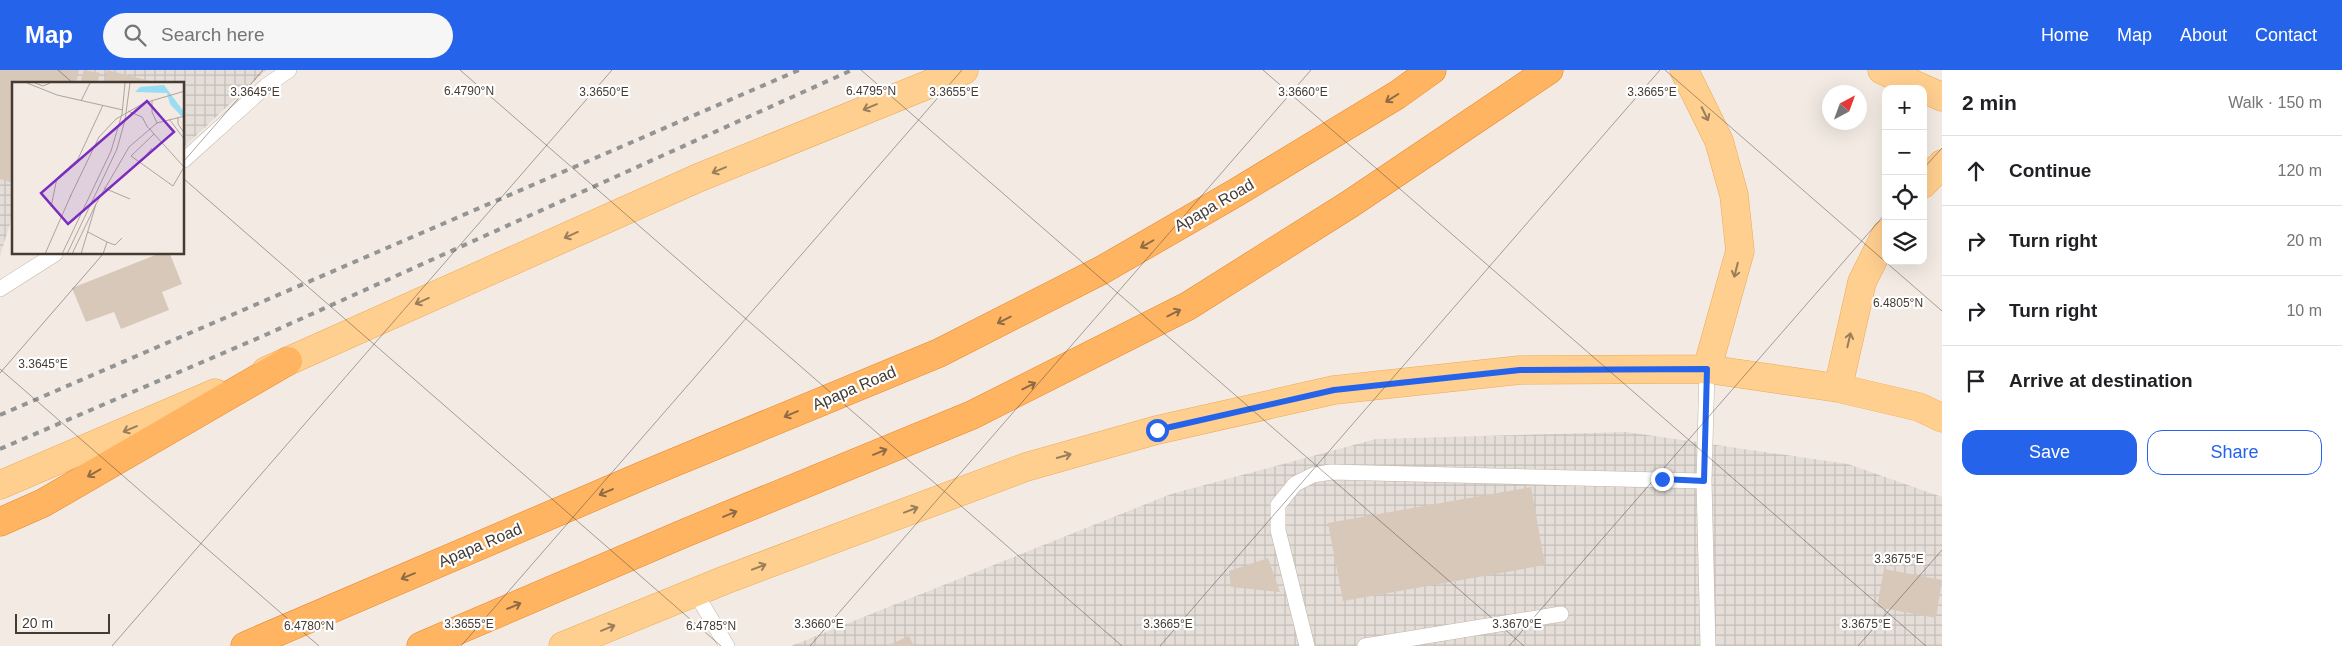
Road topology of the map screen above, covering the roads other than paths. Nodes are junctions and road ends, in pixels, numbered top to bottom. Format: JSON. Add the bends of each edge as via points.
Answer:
{"nodes":[{"id":1,"x":289,"y":70,"type":"edge"},
{"id":2,"x":964,"y":70,"type":"edge"},
{"id":3,"x":1432,"y":70,"type":"edge"},
{"id":4,"x":1549,"y":70,"type":"edge"},
{"id":5,"x":1684,"y":70,"type":"edge"},
{"id":6,"x":1882,"y":70,"type":"edge"},
{"id":7,"x":1942,"y":97,"type":"edge"},
{"id":8,"x":185,"y":159,"type":"edge"},
{"id":9,"x":1942,"y":164,"type":"edge"},
{"id":10,"x":1927,"y":180,"type":"edge"},
{"id":11,"x":1882,"y":242,"type":"edge"},
{"id":12,"x":53,"y":255,"type":"edge"},
{"id":13,"x":0,"y":289,"type":"edge"},
{"id":14,"x":288,"y":361,"type":"junction"},
{"id":15,"x":1707,"y":369,"type":"junction"},
{"id":16,"x":1838,"y":388,"type":"junction"},
{"id":17,"x":1942,"y":418,"type":"edge"},
{"id":18,"x":1704,"y":481,"type":"junction"},
{"id":19,"x":0,"y":485,"type":"edge"},
{"id":20,"x":0,"y":522,"type":"edge"},
{"id":21,"x":695,"y":592,"type":"junction"},
{"id":22,"x":1562,"y":614,"type":"dead end"},
{"id":23,"x":245,"y":646,"type":"edge"},
{"id":24,"x":421,"y":646,"type":"edge"},
{"id":25,"x":563,"y":646,"type":"edge"},
{"id":26,"x":727,"y":646,"type":"edge"},
{"id":27,"x":1307,"y":646,"type":"edge"},
{"id":28,"x":1365,"y":646,"type":"edge"},
{"id":29,"x":1708,"y":646,"type":"edge"}],
"edges":[{"from":1,"to":8,"type":"lane","via":[[266,86]]},
{"from":2,"to":14,"type":"main road","one_way":true,"via":[[698,178]]},
{"from":3,"to":23,"type":"highway","name":"Apapa Road","one_way":true,"via":[[1271,172],[1102,270],[939,353]]},
{"from":24,"to":4,"type":"highway","one_way":true,"via":[[972,415],[1188,306],[1350,204]]},
{"from":5,"to":15,"type":"main road","one_way":true,"via":[[1719,141],[1734,195],[1740,251]]},
{"from":6,"to":7,"type":"main road"},
{"from":9,"to":10,"type":"main road"},
{"from":16,"to":11,"type":"main road","one_way":true,"via":[[1862,282]]},
{"from":12,"to":13,"type":"lane"},
{"from":14,"to":19,"type":"main road","one_way":true},
{"from":14,"to":20,"type":"highway","one_way":true,"via":[[43,503]]},
{"from":15,"to":16,"type":"main road"},
{"from":15,"to":18,"type":"lane"},
{"from":21,"to":15,"type":"main road","one_way":true,"via":[[1026,467],[1157,430],[1334,390],[1520,370]]},
{"from":16,"to":17,"type":"main road","via":[[1919,407]]},
{"from":18,"to":27,"type":"lane","via":[[1332,472],[1313,475],[1295,484],[1278,505],[1278,530]]},
{"from":18,"to":29,"type":"lane"},
{"from":25,"to":21,"type":"main road","one_way":true},
{"from":21,"to":26,"type":"lane"},
{"from":22,"to":28,"type":"lane"}]}
